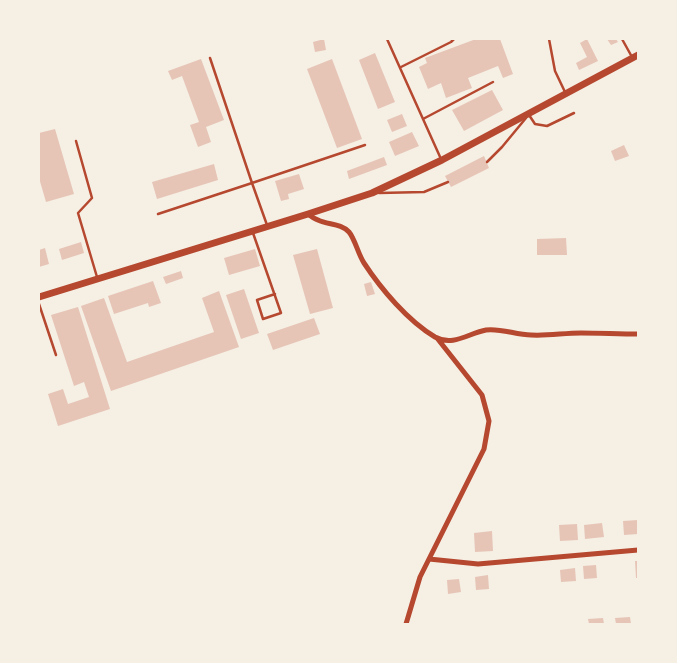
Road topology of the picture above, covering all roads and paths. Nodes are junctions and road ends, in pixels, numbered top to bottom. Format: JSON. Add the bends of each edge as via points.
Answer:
{"nodes":[{"id":1,"x":387,"y":39,"type":"edge"},
{"id":2,"x":454,"y":39,"type":"edge"},
{"id":3,"x":549,"y":39,"type":"edge"},
{"id":4,"x":622,"y":39,"type":"edge"},
{"id":5,"x":635,"y":57,"type":"edge"},
{"id":6,"x":210,"y":58,"type":"dead end"},
{"id":7,"x":400,"y":67,"type":"junction"},
{"id":8,"x":493,"y":82,"type":"dead end"},
{"id":9,"x":566,"y":94,"type":"junction"},
{"id":10,"x":574,"y":113,"type":"dead end"},
{"id":11,"x":528,"y":114,"type":"junction"},
{"id":12,"x":423,"y":119,"type":"junction"},
{"id":13,"x":76,"y":141,"type":"dead end"},
{"id":14,"x":365,"y":145,"type":"dead end"},
{"id":15,"x":442,"y":160,"type":"junction"},
{"id":16,"x":487,"y":162,"type":"dead end"},
{"id":17,"x":448,"y":182,"type":"dead end"},
{"id":18,"x":252,"y":184,"type":"junction"},
{"id":19,"x":372,"y":192,"type":"junction"},
{"id":20,"x":158,"y":214,"type":"dead end"},
{"id":21,"x":308,"y":214,"type":"junction"},
{"id":22,"x":267,"y":227,"type":"junction"},
{"id":23,"x":253,"y":231,"type":"junction"},
{"id":24,"x":98,"y":278,"type":"junction"},
{"id":25,"x":275,"y":294,"type":"junction"},
{"id":26,"x":39,"y":297,"type":"edge"},
{"id":27,"x":39,"y":304,"type":"edge"},
{"id":28,"x":638,"y":334,"type":"edge"},
{"id":29,"x":437,"y":338,"type":"junction"},
{"id":30,"x":56,"y":355,"type":"dead end"},
{"id":31,"x":638,"y":550,"type":"edge"},
{"id":32,"x":429,"y":559,"type":"junction"},
{"id":33,"x":406,"y":624,"type":"edge"}],
"edges":[{"from":1,"to":7,"type":"lane"},
{"from":2,"to":7,"type":"lane"},
{"from":3,"to":9,"type":"lane","via":[[555,71]]},
{"from":4,"to":5,"type":"lane"},
{"from":5,"to":9,"type":"main road"},
{"from":6,"to":18,"type":"lane"},
{"from":7,"to":12,"type":"lane"},
{"from":8,"to":12,"type":"lane"},
{"from":9,"to":11,"type":"main road"},
{"from":10,"to":11,"type":"lane","via":[[547,126],[535,124]]},
{"from":11,"to":15,"type":"main road"},
{"from":11,"to":16,"type":"lane"},
{"from":12,"to":15,"type":"lane"},
{"from":13,"to":24,"type":"lane","via":[[92,198],[78,213]]},
{"from":14,"to":18,"type":"lane"},
{"from":15,"to":19,"type":"main road"},
{"from":17,"to":19,"type":"lane","via":[[424,192]]},
{"from":18,"to":20,"type":"lane"},
{"from":18,"to":22,"type":"lane"},
{"from":19,"to":21,"type":"main road"},
{"from":21,"to":22,"type":"main road"},
{"from":21,"to":29,"type":"street","via":[[346,229],[364,263],[399,307]]},
{"from":22,"to":23,"type":"main road"},
{"from":23,"to":24,"type":"main road"},
{"from":23,"to":25,"type":"lane"},
{"from":24,"to":26,"type":"main road"},
{"from":25,"to":25,"type":"lane","via":[[281,313],[263,319],[257,300]]},
{"from":27,"to":30,"type":"lane"},
{"from":28,"to":29,"type":"street","via":[[530,335],[487,330],[457,340]]},
{"from":29,"to":32,"type":"street","via":[[482,395],[489,421],[484,449]]},
{"from":31,"to":32,"type":"street","via":[[478,564]]},
{"from":32,"to":33,"type":"street"}]}
